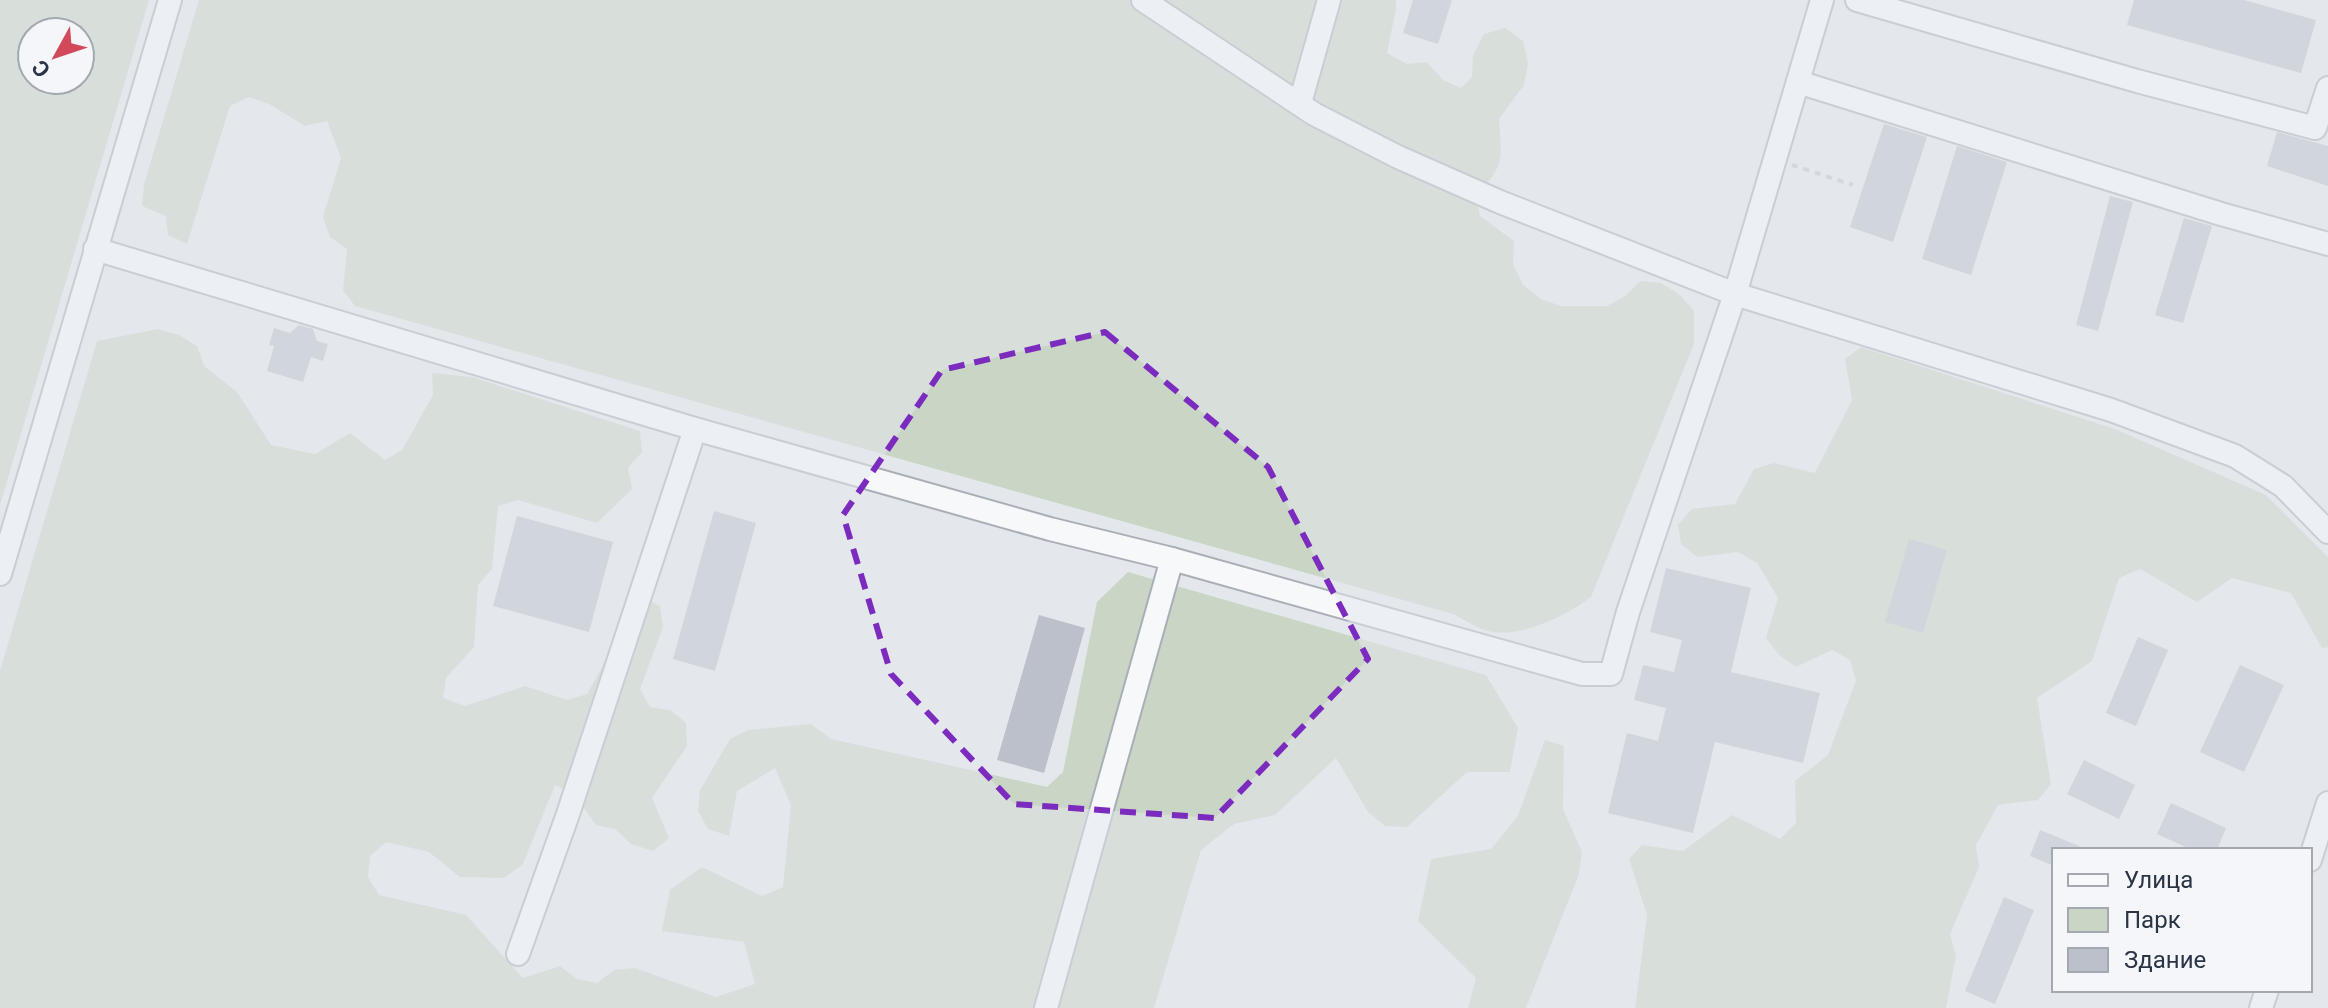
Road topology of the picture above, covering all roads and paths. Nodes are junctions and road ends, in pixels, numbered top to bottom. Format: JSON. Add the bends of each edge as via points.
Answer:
{"nodes":[{"id":1,"x":170,"y":0,"type":"edge"},
{"id":2,"x":1143,"y":0,"type":"edge"},
{"id":3,"x":1329,"y":0,"type":"edge"},
{"id":4,"x":1822,"y":0,"type":"edge"},
{"id":5,"x":1857,"y":0,"type":"edge"},
{"id":6,"x":1798,"y":82,"type":"junction"},
{"id":7,"x":2328,"y":88,"type":"edge"},
{"id":8,"x":1300,"y":103,"type":"junction"},
{"id":9,"x":1775,"y":160,"type":"junction"},
{"id":10,"x":1853,"y":185,"type":"dead end"},
{"id":11,"x":2328,"y":244,"type":"edge"},
{"id":12,"x":95,"y":249,"type":"junction"},
{"id":13,"x":1735,"y":294,"type":"junction"},
{"id":14,"x":695,"y":429,"type":"junction"},
{"id":15,"x":2328,"y":532,"type":"edge"},
{"id":16,"x":1172,"y":559,"type":"junction"},
{"id":17,"x":0,"y":574,"type":"edge"},
{"id":18,"x":2328,"y":803,"type":"edge"},
{"id":19,"x":2325,"y":827,"type":"edge"},
{"id":20,"x":2312,"y":856,"type":"edge"},
{"id":21,"x":518,"y":954,"type":"dead end"},
{"id":22,"x":1046,"y":1008,"type":"edge"}],
"edges":[{"from":1,"to":12,"type":"street"},
{"from":2,"to":8,"type":"street"},
{"from":3,"to":8,"type":"street"},
{"from":4,"to":6,"type":"street"},
{"from":5,"to":7,"type":"street","via":[[2315,128]]},
{"from":6,"to":9,"type":"street"},
{"from":6,"to":11,"type":"street"},
{"from":8,"to":13,"type":"street","via":[[1398,157],[1500,202]]},
{"from":9,"to":10,"type":"path"},
{"from":9,"to":13,"type":"street"},
{"from":12,"to":14,"type":"street"},
{"from":12,"to":17,"type":"street"},
{"from":13,"to":15,"type":"street","via":[[2111,410],[2235,456],[2283,486]]},
{"from":13,"to":16,"type":"street","via":[[1611,674],[1582,674]]},
{"from":14,"to":16,"type":"street"},
{"from":14,"to":21,"type":"street"},
{"from":16,"to":22,"type":"street"},
{"from":18,"to":19,"type":"street"},
{"from":19,"to":20,"type":"street"}]}
